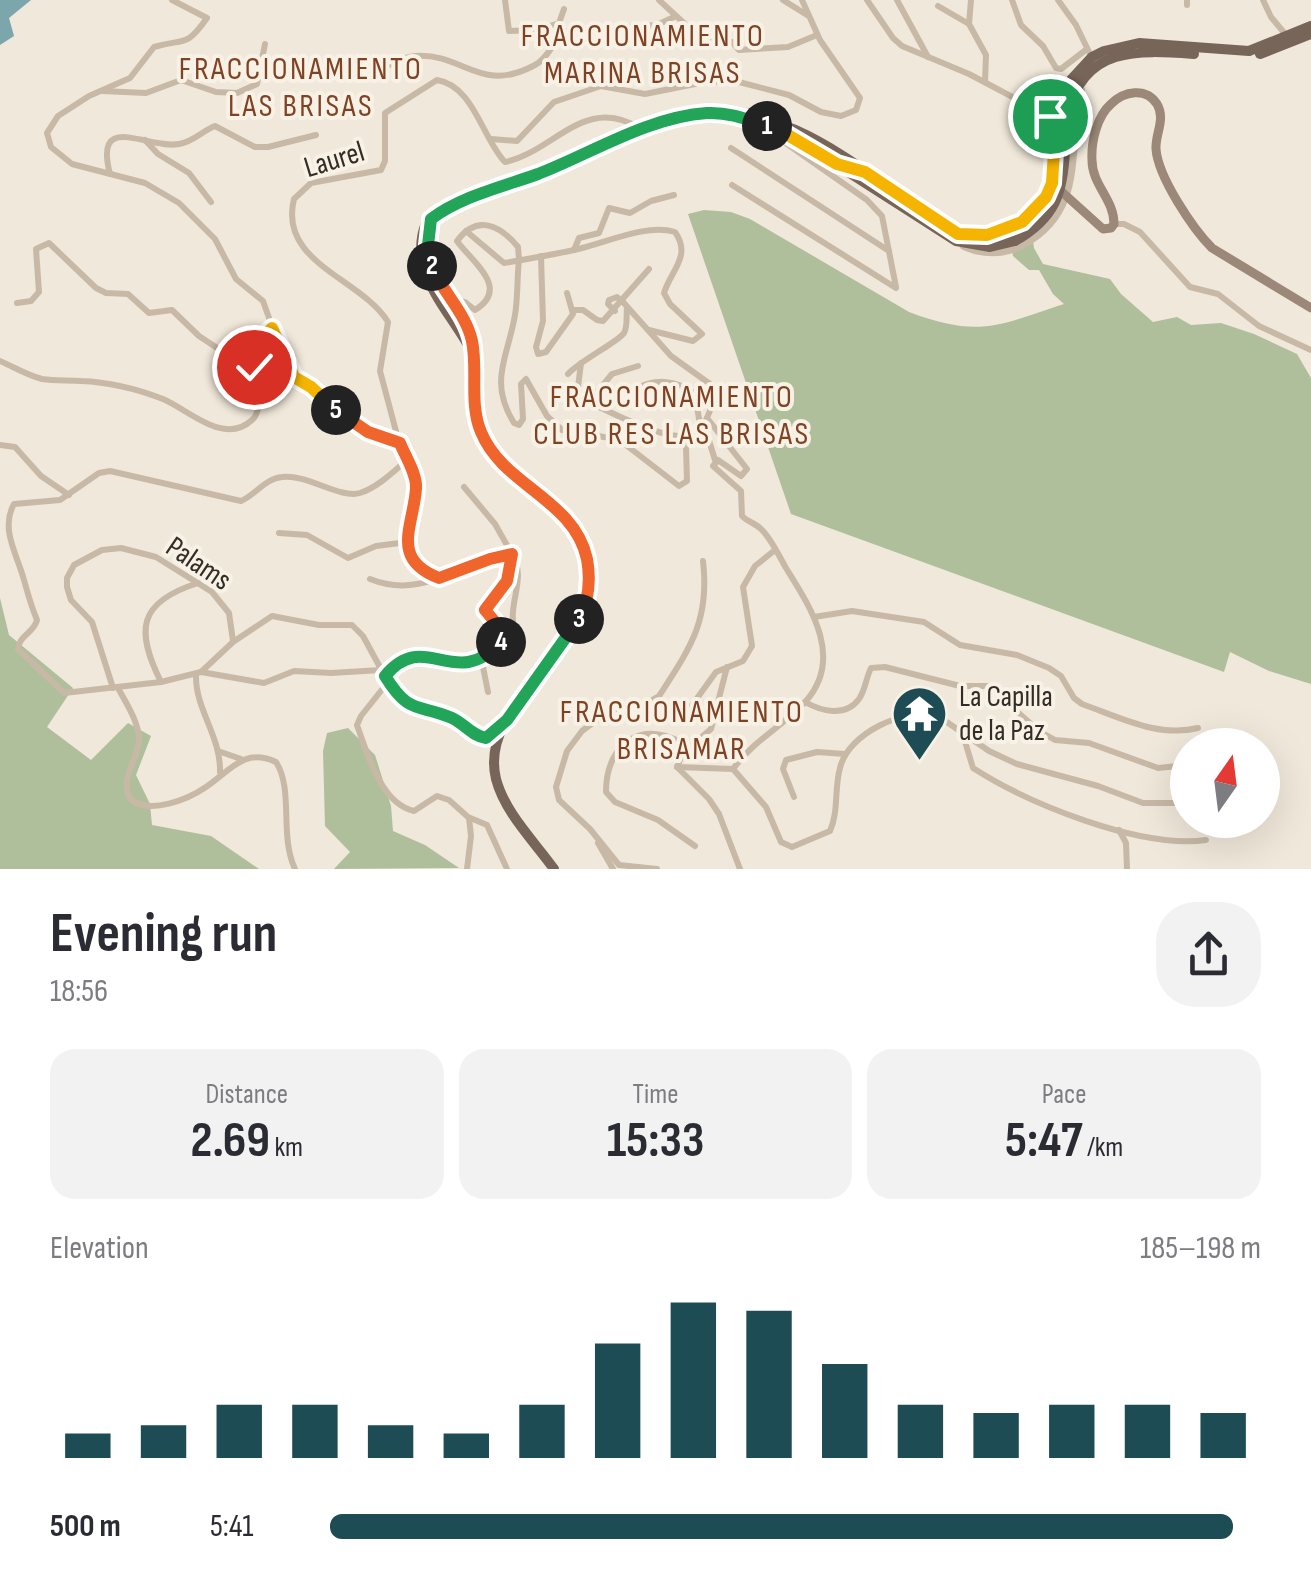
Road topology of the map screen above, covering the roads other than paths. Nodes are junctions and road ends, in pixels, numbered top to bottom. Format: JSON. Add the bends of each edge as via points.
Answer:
{"nodes":[{"id":1,"x":172,"y":0,"type":"edge"},
{"id":2,"x":505,"y":0,"type":"edge"},
{"id":3,"x":659,"y":0,"type":"edge"},
{"id":4,"x":782,"y":0,"type":"edge"},
{"id":5,"x":802,"y":0,"type":"edge"},
{"id":6,"x":867,"y":0,"type":"edge"},
{"id":7,"x":897,"y":0,"type":"edge"},
{"id":8,"x":971,"y":0,"type":"edge"},
{"id":9,"x":1012,"y":0,"type":"edge"},
{"id":10,"x":1058,"y":0,"type":"edge"},
{"id":11,"x":1263,"y":0,"type":"edge"},
{"id":12,"x":938,"y":6,"type":"dead end"},
{"id":13,"x":564,"y":8,"type":"dead end"},
{"id":14,"x":808,"y":15,"type":"junction"},
{"id":15,"x":674,"y":16,"type":"junction"},
{"id":16,"x":969,"y":24,"type":"junction"},
{"id":17,"x":1311,"y":26,"type":"edge"},
{"id":18,"x":1311,"y":34,"type":"edge"},
{"id":19,"x":817,"y":35,"type":"junction"},
{"id":20,"x":1286,"y":36,"type":"junction"},
{"id":21,"x":265,"y":44,"type":"dead end"},
{"id":22,"x":1090,"y":53,"type":"junction"},
{"id":23,"x":928,"y":58,"type":"junction"},
{"id":24,"x":356,"y":63,"type":"dead end"},
{"id":25,"x":1084,"y":75,"type":"junction"},
{"id":26,"x":985,"y":82,"type":"junction"},
{"id":27,"x":1066,"y":88,"type":"junction"},
{"id":28,"x":98,"y":91,"type":"junction"},
{"id":29,"x":1058,"y":101,"type":"junction"},
{"id":30,"x":1040,"y":112,"type":"junction"},
{"id":31,"x":735,"y":114,"type":"junction"},
{"id":32,"x":1056,"y":120,"type":"junction"},
{"id":33,"x":642,"y":129,"type":"junction"},
{"id":34,"x":316,"y":135,"type":"dead end"},
{"id":35,"x":488,"y":138,"type":"junction"},
{"id":36,"x":145,"y":140,"type":"junction"},
{"id":37,"x":818,"y":140,"type":"junction"},
{"id":38,"x":786,"y":144,"type":"dead end"},
{"id":39,"x":731,"y":148,"type":"dead end"},
{"id":40,"x":1062,"y":151,"type":"junction"},
{"id":41,"x":834,"y":169,"type":"junction"},
{"id":42,"x":865,"y":172,"type":"junction"},
{"id":43,"x":110,"y":174,"type":"junction"},
{"id":44,"x":1052,"y":183,"type":"junction"},
{"id":45,"x":732,"y":185,"type":"dead end"},
{"id":46,"x":674,"y":195,"type":"dead end"},
{"id":47,"x":1068,"y":196,"type":"junction"},
{"id":48,"x":211,"y":202,"type":"dead end"},
{"id":49,"x":1114,"y":224,"type":"junction"},
{"id":50,"x":466,"y":231,"type":"junction"},
{"id":51,"x":957,"y":237,"type":"junction"},
{"id":52,"x":518,"y":247,"type":"junction"},
{"id":53,"x":574,"y":250,"type":"junction"},
{"id":54,"x":890,"y":252,"type":"junction"},
{"id":55,"x":537,"y":257,"type":"junction"},
{"id":56,"x":519,"y":259,"type":"junction"},
{"id":57,"x":504,"y":263,"type":"junction"},
{"id":58,"x":649,"y":269,"type":"dead end"},
{"id":59,"x":517,"y":276,"type":"junction"},
{"id":60,"x":567,"y":293,"type":"dead end"},
{"id":61,"x":444,"y":298,"type":"junction"},
{"id":62,"x":17,"y":303,"type":"dead end"},
{"id":63,"x":625,"y":304,"type":"junction"},
{"id":64,"x":1311,"y":308,"type":"edge"},
{"id":65,"x":574,"y":310,"type":"junction"},
{"id":66,"x":272,"y":328,"type":"junction"},
{"id":67,"x":649,"y":330,"type":"junction"},
{"id":68,"x":1311,"y":350,"type":"edge"},
{"id":69,"x":0,"y":361,"type":"edge"},
{"id":70,"x":581,"y":362,"type":"junction"},
{"id":71,"x":638,"y":366,"type":"dead end"},
{"id":72,"x":253,"y":372,"type":"junction"},
{"id":73,"x":568,"y":374,"type":"dead end"},
{"id":74,"x":633,"y":390,"type":"dead end"},
{"id":75,"x":589,"y":402,"type":"junction"},
{"id":76,"x":704,"y":418,"type":"junction"},
{"id":77,"x":692,"y":432,"type":"junction"},
{"id":78,"x":673,"y":436,"type":"junction"},
{"id":79,"x":400,"y":443,"type":"junction"},
{"id":80,"x":0,"y":445,"type":"edge"},
{"id":81,"x":686,"y":447,"type":"junction"},
{"id":82,"x":407,"y":460,"type":"junction"},
{"id":83,"x":715,"y":460,"type":"junction"},
{"id":84,"x":464,"y":487,"type":"dead end"},
{"id":85,"x":70,"y":495,"type":"junction"},
{"id":86,"x":279,"y":533,"type":"dead end"},
{"id":87,"x":408,"y":542,"type":"junction"},
{"id":88,"x":775,"y":550,"type":"junction"},
{"id":89,"x":512,"y":554,"type":"junction"},
{"id":90,"x":703,"y":561,"type":"dead end"},
{"id":91,"x":439,"y":578,"type":"junction"},
{"id":92,"x":370,"y":579,"type":"dead end"},
{"id":93,"x":198,"y":583,"type":"junction"},
{"id":94,"x":814,"y":618,"type":"junction"},
{"id":95,"x":514,"y":628,"type":"dead end"},
{"id":96,"x":233,"y":642,"type":"junction"},
{"id":97,"x":482,"y":657,"type":"junction"},
{"id":98,"x":727,"y":667,"type":"junction"},
{"id":99,"x":199,"y":674,"type":"junction"},
{"id":100,"x":385,"y":676,"type":"junction"},
{"id":101,"x":160,"y":682,"type":"junction"},
{"id":102,"x":116,"y":688,"type":"junction"},
{"id":103,"x":488,"y":692,"type":"dead end"},
{"id":104,"x":650,"y":702,"type":"junction"},
{"id":105,"x":806,"y":702,"type":"junction"},
{"id":106,"x":507,"y":720,"type":"junction"},
{"id":107,"x":1170,"y":730,"type":"edge"},
{"id":108,"x":962,"y":734,"type":"junction"},
{"id":109,"x":688,"y":747,"type":"junction"},
{"id":110,"x":218,"y":750,"type":"junction"},
{"id":111,"x":844,"y":754,"type":"junction"},
{"id":112,"x":242,"y":759,"type":"junction"},
{"id":113,"x":1170,"y":767,"type":"edge"},
{"id":114,"x":678,"y":768,"type":"junction"},
{"id":115,"x":732,"y":769,"type":"junction"},
{"id":116,"x":220,"y":773,"type":"junction"},
{"id":117,"x":794,"y":797,"type":"dead end"},
{"id":118,"x":1170,"y":803,"type":"edge"},
{"id":119,"x":468,"y":817,"type":"junction"},
{"id":120,"x":1118,"y":829,"type":"junction"},
{"id":121,"x":596,"y":837,"type":"junction"},
{"id":122,"x":1206,"y":840,"type":"dead end"},
{"id":123,"x":695,"y":846,"type":"dead end"},
{"id":124,"x":296,"y":869,"type":"edge"},
{"id":125,"x":467,"y":869,"type":"edge"},
{"id":126,"x":507,"y":869,"type":"edge"},
{"id":127,"x":554,"y":869,"type":"edge"},
{"id":128,"x":614,"y":869,"type":"edge"},
{"id":129,"x":656,"y":869,"type":"edge"},
{"id":130,"x":740,"y":869,"type":"edge"},
{"id":131,"x":1127,"y":869,"type":"edge"}],
"edges":[{"from":1,"to":28,"type":"street","via":[[206,18],[196,34],[154,47],[130,78]]},
{"from":2,"to":13,"type":"street","via":[[510,31],[559,22]]},
{"from":3,"to":15,"type":"street"},
{"from":4,"to":14,"type":"street"},
{"from":5,"to":14,"type":"street"},
{"from":6,"to":23,"type":"street","via":[[892,38]]},
{"from":7,"to":23,"type":"street"},
{"from":8,"to":16,"type":"street"},
{"from":9,"to":22,"type":"street","via":[[1020,25],[1054,67]]},
{"from":10,"to":22,"type":"street"},
{"from":11,"to":20,"type":"street"},
{"from":12,"to":16,"type":"street"},
{"from":14,"to":19,"type":"street"},
{"from":15,"to":19,"type":"street","via":[[700,38],[732,42],[747,52]]},
{"from":15,"to":24,"type":"street","via":[[657,25],[567,31],[544,60],[501,77],[423,57],[383,70]]},
{"from":16,"to":26,"type":"street","via":[[986,56]]},
{"from":17,"to":20,"type":"main road"},
{"from":18,"to":25,"type":"main road","via":[[1252,57],[1122,54]]},
{"from":19,"to":35,"type":"street","via":[[860,98],[856,110],[841,116],[822,112],[735,81],[646,94],[601,86],[554,102],[517,141]]},
{"from":20,"to":22,"type":"main road","via":[[1249,51],[1140,43]]},
{"from":21,"to":28,"type":"street","via":[[257,84],[247,91],[216,92],[181,80],[146,92]]},
{"from":22,"to":25,"type":"main road"},
{"from":23,"to":26,"type":"street"},
{"from":25,"to":27,"type":"main road"},
{"from":25,"to":40,"type":"main road","via":[[1070,105]]},
{"from":25,"to":47,"type":"street"},
{"from":26,"to":30,"type":"street"},
{"from":27,"to":29,"type":"street"},
{"from":27,"to":40,"type":"main road"},
{"from":28,"to":43,"type":"street","via":[[58,116],[48,140],[72,164]]},
{"from":29,"to":30,"type":"street"},
{"from":29,"to":32,"type":"street"},
{"from":30,"to":32,"type":"street"},
{"from":30,"to":44,"type":"street","via":[[1052,126]]},
{"from":31,"to":33,"type":"main road","via":[[695,114]]},
{"from":31,"to":37,"type":"main road","via":[[784,124]]},
{"from":31,"to":41,"type":"main road","via":[[781,131]]},
{"from":32,"to":44,"type":"street"},
{"from":33,"to":35,"type":"street","name":"Laurel","via":[[611,116],[590,120],[508,162]]},
{"from":33,"to":61,"type":"main road","via":[[431,219],[421,262]]},
{"from":34,"to":36,"type":"street","via":[[260,148],[215,126],[178,144]]},
{"from":35,"to":79,"type":"street","name":"Laurel","via":[[461,92],[437,80],[385,112],[381,170],[310,183],[294,199],[291,226],[303,249],[388,322],[380,372]]},
{"from":36,"to":43,"type":"street","via":[[111,140]]},
{"from":36,"to":48,"type":"street","via":[[188,173]]},
{"from":37,"to":41,"type":"main road"},
{"from":37,"to":42,"type":"main road"},
{"from":38,"to":41,"type":"street"},
{"from":39,"to":54,"type":"street"},
{"from":40,"to":51,"type":"main road","bridge":true,"via":[[1064,176],[1038,226],[990,248]]},
{"from":41,"to":42,"type":"main road"},
{"from":41,"to":51,"type":"main road"},
{"from":41,"to":54,"type":"street","via":[[882,216]]},
{"from":42,"to":51,"type":"main road"},
{"from":43,"to":66,"type":"street","via":[[157,189],[186,210],[214,239],[236,279],[264,301]]},
{"from":44,"to":47,"type":"main road"},
{"from":44,"to":51,"type":"street","via":[[1022,222]]},
{"from":45,"to":54,"type":"street","via":[[896,288]]},
{"from":46,"to":53,"type":"street","via":[[630,212],[609,208],[599,233],[580,238]]},
{"from":47,"to":49,"type":"main road","via":[[1103,229]]},
{"from":47,"to":51,"type":"street","via":[[1048,226],[1011,250],[988,253]]},
{"from":49,"to":64,"type":"main road","via":[[1094,178],[1094,138],[1108,106],[1129,93],[1147,95],[1160,112],[1156,150],[1162,168],[1199,234]]},
{"from":49,"to":68,"type":"street","via":[[1140,232],[1190,288],[1218,294],[1259,326]]},
{"from":50,"to":52,"type":"street","via":[[482,224],[499,227]]},
{"from":50,"to":57,"type":"street"},
{"from":50,"to":61,"type":"street","via":[[456,241],[486,276],[489,299],[475,310]]},
{"from":52,"to":55,"type":"street"},
{"from":52,"to":56,"type":"street"},
{"from":53,"to":55,"type":"street"},
{"from":53,"to":67,"type":"street","via":[[675,232],[682,256],[664,292],[702,334],[693,340]]},
{"from":55,"to":56,"type":"street"},
{"from":55,"to":65,"type":"street","via":[[543,321],[538,354]]},
{"from":56,"to":57,"type":"street"},
{"from":56,"to":59,"type":"street"},
{"from":57,"to":59,"type":"street"},
{"from":58,"to":63,"type":"street"},
{"from":59,"to":81,"type":"street","via":[[499,376],[514,423],[523,419],[526,379],[562,430],[626,445],[679,486],[687,480]]},
{"from":60,"to":65,"type":"street"},
{"from":61,"to":106,"type":"main road","via":[[473,354],[485,440],[578,532],[589,569],[577,624]]},
{"from":62,"to":72,"type":"street","via":[[39,292],[36,249],[48,243],[96,288],[128,294],[148,313],[172,310]]},
{"from":63,"to":65,"type":"street","via":[[600,322]]},
{"from":63,"to":67,"type":"street"},
{"from":63,"to":70,"type":"street","via":[[622,335]]},
{"from":66,"to":72,"type":"street","via":[[262,338]]},
{"from":66,"to":79,"type":"street","via":[[294,377],[368,432]]},
{"from":67,"to":76,"type":"street","via":[[710,384],[713,398]]},
{"from":69,"to":72,"type":"street","via":[[37,377],[160,398],[226,430],[256,414]]},
{"from":70,"to":73,"type":"street"},
{"from":70,"to":75,"type":"street","via":[[578,395]]},
{"from":71,"to":75,"type":"street","via":[[612,374]]},
{"from":74,"to":76,"type":"street","via":[[658,381],[683,386],[695,394]]},
{"from":75,"to":78,"type":"street"},
{"from":76,"to":77,"type":"street"},
{"from":76,"to":83,"type":"street","bridge":true},
{"from":76,"to":83,"type":"street","via":[[746,472],[737,474]]},
{"from":77,"to":78,"type":"street"},
{"from":77,"to":81,"type":"street"},
{"from":78,"to":81,"type":"street"},
{"from":79,"to":82,"type":"street"},
{"from":80,"to":85,"type":"street","via":[[15,447]]},
{"from":82,"to":85,"type":"street","via":[[352,494],[286,476],[241,501],[110,470]]},
{"from":82,"to":87,"type":"street","via":[[416,484]]},
{"from":83,"to":88,"type":"street","via":[[716,469],[741,491],[742,516],[761,528]]},
{"from":84,"to":89,"type":"street"},
{"from":85,"to":102,"type":"street","via":[[24,501],[7,512],[3,535],[37,620],[18,650],[64,693]]},
{"from":86,"to":87,"type":"street","via":[[307,536],[348,558]]},
{"from":87,"to":91,"type":"street","via":[[417,564]]},
{"from":88,"to":94,"type":"street"},
{"from":88,"to":98,"type":"street","via":[[745,580],[752,646],[743,661]]},
{"from":89,"to":91,"type":"street"},
{"from":89,"to":95,"type":"street","via":[[520,572]]},
{"from":89,"to":97,"type":"street","via":[[507,581],[485,610],[503,638]]},
{"from":90,"to":104,"type":"street","via":[[705,601],[697,634]]},
{"from":91,"to":92,"type":"street","via":[[404,588]]},
{"from":93,"to":96,"type":"street","name":"Palams","via":[[224,603]]},
{"from":93,"to":101,"type":"street","via":[[162,600],[144,622]]},
{"from":93,"to":102,"type":"street","name":"Palams","via":[[156,557],[121,548],[102,550],[70,570],[71,600],[92,622]]},
{"from":94,"to":105,"type":"street","via":[[824,669]]},
{"from":94,"to":107,"type":"street","via":[[852,611],[924,622],[960,645],[1048,668],[1082,704]]},
{"from":96,"to":99,"type":"street"},
{"from":96,"to":100,"type":"street","via":[[272,616],[352,625]]},
{"from":97,"to":100,"type":"street","via":[[446,664],[416,654]]},
{"from":97,"to":103,"type":"street"},
{"from":98,"to":104,"type":"street","via":[[690,708],[677,712]]},
{"from":98,"to":109,"type":"street","via":[[711,728]]},
{"from":99,"to":100,"type":"street","via":[[257,683],[294,671]]},
{"from":99,"to":101,"type":"street"},
{"from":99,"to":110,"type":"street","via":[[196,695]]},
{"from":100,"to":106,"type":"street","via":[[411,706],[453,719],[482,738]]},
{"from":100,"to":119,"type":"street","via":[[358,722],[380,782],[408,810],[441,796]]},
{"from":101,"to":102,"type":"street"},
{"from":102,"to":116,"type":"street","via":[[139,734],[126,785],[130,800],[144,807],[174,800]]},
{"from":104,"to":121,"type":"street","via":[[610,710],[582,732],[562,761],[559,800]]},
{"from":105,"to":113,"type":"street","via":[[825,711],[846,708],[858,701],[871,668],[885,667],[960,686],[988,686],[1054,740],[1089,743]]},
{"from":105,"to":115,"type":"street"},
{"from":106,"to":127,"type":"main road","via":[[497,744],[496,778]]},
{"from":108,"to":111,"type":"street","via":[[938,716],[913,714],[861,738]]},
{"from":108,"to":118,"type":"street","via":[[1034,770],[1143,803]]},
{"from":108,"to":120,"type":"street","via":[[970,763],[981,773],[1060,813]]},
{"from":109,"to":114,"type":"street"},
{"from":109,"to":123,"type":"street","via":[[664,734],[636,736],[614,755],[606,792]]},
{"from":110,"to":112,"type":"street"},
{"from":110,"to":116,"type":"street"},
{"from":111,"to":115,"type":"street","via":[[830,831],[792,847],[781,842],[766,807]]},
{"from":111,"to":117,"type":"street","via":[[803,753],[784,762]]},
{"from":112,"to":116,"type":"street"},
{"from":112,"to":124,"type":"street","via":[[267,758],[280,768]]},
{"from":114,"to":115,"type":"street"},
{"from":114,"to":130,"type":"street","via":[[719,814]]},
{"from":119,"to":125,"type":"street"},
{"from":119,"to":126,"type":"street","via":[[487,826]]},
{"from":120,"to":122,"type":"street"},
{"from":120,"to":131,"type":"street"},
{"from":121,"to":128,"type":"street"},
{"from":121,"to":129,"type":"street","via":[[619,865]]}]}
